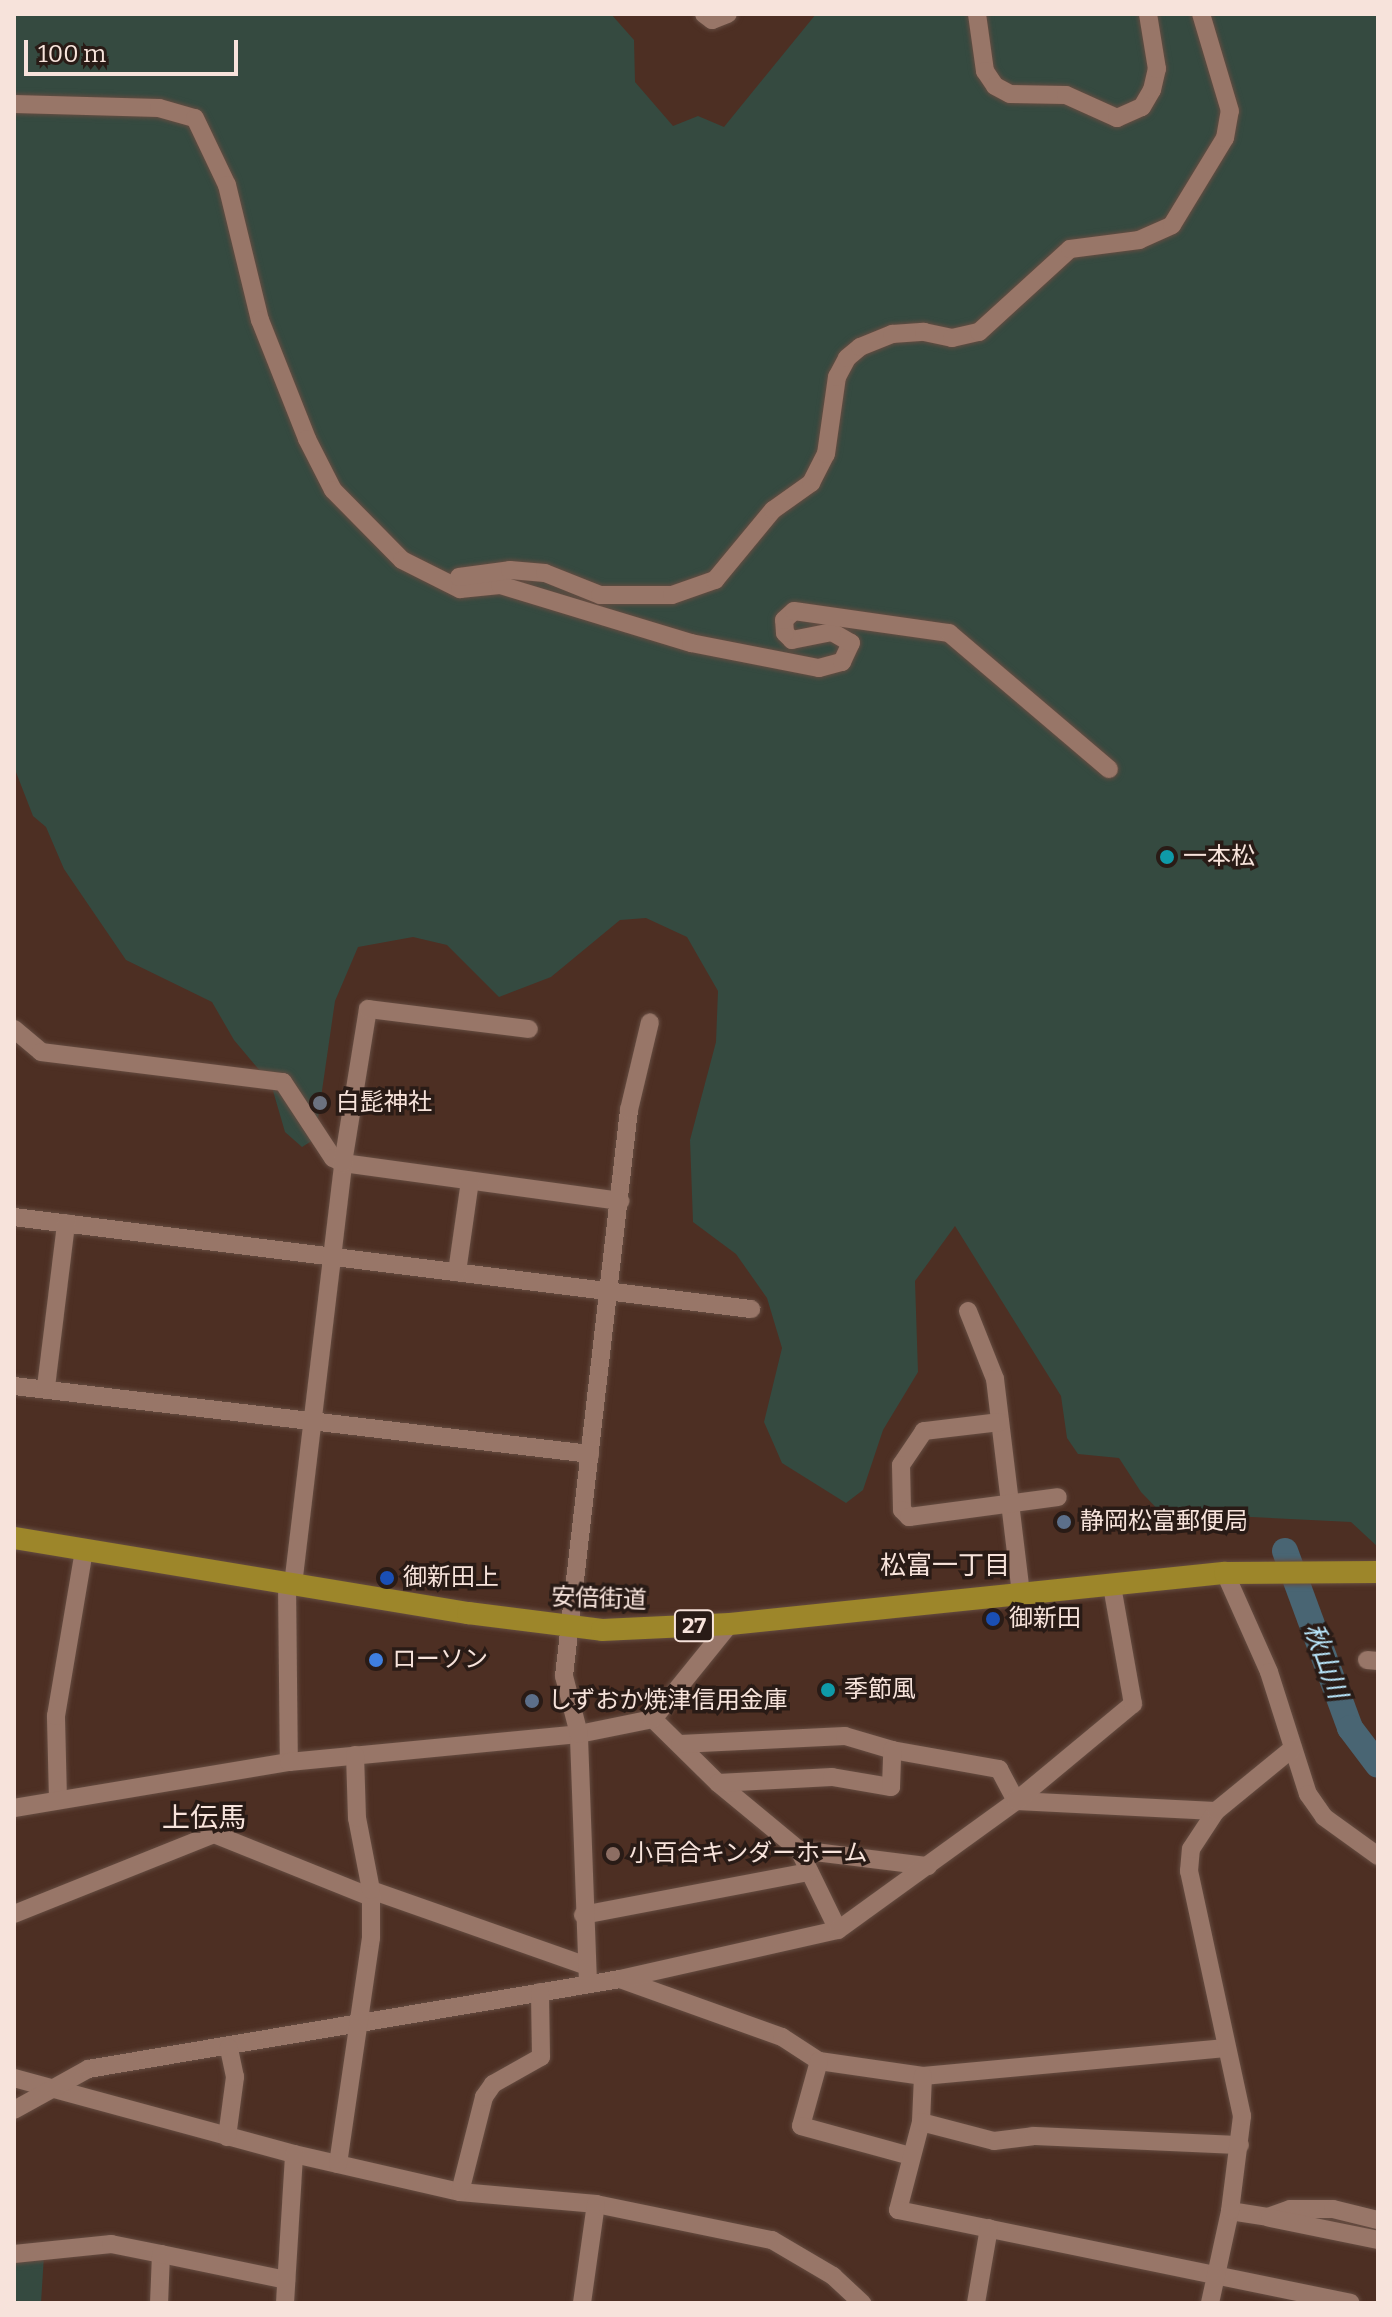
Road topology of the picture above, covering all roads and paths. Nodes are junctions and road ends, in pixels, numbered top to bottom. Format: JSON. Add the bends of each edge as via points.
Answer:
{"nodes":[{"id":1,"x":704,"y":14,"type":"edge"},
{"id":2,"x":728,"y":14,"type":"edge"},
{"id":3,"x":977,"y":14,"type":"edge"},
{"id":4,"x":1148,"y":14,"type":"edge"},
{"id":5,"x":1201,"y":14,"type":"edge"},
{"id":6,"x":14,"y":104,"type":"edge"},
{"id":7,"x":448,"y":580,"type":"junction"},
{"id":8,"x":1109,"y":769,"type":"dead end"},
{"id":9,"x":650,"y":1022,"type":"dead end"},
{"id":10,"x":14,"y":1029,"type":"edge"},
{"id":11,"x":529,"y":1029,"type":"dead end"},
{"id":12,"x":343,"y":1163,"type":"junction"},
{"id":13,"x":470,"y":1181,"type":"junction"},
{"id":14,"x":620,"y":1201,"type":"junction"},
{"id":15,"x":14,"y":1217,"type":"edge"},
{"id":16,"x":66,"y":1223,"type":"junction"},
{"id":17,"x":332,"y":1257,"type":"junction"},
{"id":18,"x":457,"y":1272,"type":"junction"},
{"id":19,"x":609,"y":1291,"type":"junction"},
{"id":20,"x":751,"y":1309,"type":"dead end"},
{"id":21,"x":968,"y":1311,"type":"dead end"},
{"id":22,"x":14,"y":1386,"type":"edge"},
{"id":23,"x":46,"y":1387,"type":"junction"},
{"id":24,"x":312,"y":1420,"type":"junction"},
{"id":25,"x":1000,"y":1422,"type":"junction"},
{"id":26,"x":590,"y":1454,"type":"junction"},
{"id":27,"x":1058,"y":1497,"type":"dead end"},
{"id":28,"x":1010,"y":1503,"type":"junction"},
{"id":29,"x":14,"y":1538,"type":"edge"},
{"id":30,"x":84,"y":1550,"type":"junction"},
{"id":31,"x":1378,"y":1572,"type":"edge"},
{"id":32,"x":1225,"y":1573,"type":"junction"},
{"id":33,"x":290,"y":1584,"type":"junction"},
{"id":34,"x":1112,"y":1586,"type":"junction"},
{"id":35,"x":1021,"y":1594,"type":"junction"},
{"id":36,"x":730,"y":1624,"type":"junction"},
{"id":37,"x":569,"y":1628,"type":"junction"},
{"id":38,"x":653,"y":1719,"type":"junction"},
{"id":39,"x":579,"y":1734,"type":"junction"},
{"id":40,"x":680,"y":1744,"type":"junction"},
{"id":41,"x":1293,"y":1748,"type":"junction"},
{"id":42,"x":892,"y":1750,"type":"junction"},
{"id":43,"x":355,"y":1755,"type":"junction"},
{"id":44,"x":289,"y":1762,"type":"junction"},
{"id":45,"x":718,"y":1783,"type":"junction"},
{"id":46,"x":58,"y":1800,"type":"junction"},
{"id":47,"x":1016,"y":1801,"type":"junction"},
{"id":48,"x":14,"y":1808,"type":"edge"},
{"id":49,"x":1216,"y":1811,"type":"junction"},
{"id":50,"x":799,"y":1850,"type":"junction"},
{"id":51,"x":1378,"y":1856,"type":"edge"},
{"id":52,"x":928,"y":1866,"type":"junction"},
{"id":53,"x":809,"y":1872,"type":"junction"},
{"id":54,"x":371,"y":1894,"type":"junction"},
{"id":55,"x":14,"y":1914,"type":"edge"},
{"id":56,"x":583,"y":1915,"type":"junction"},
{"id":57,"x":838,"y":1930,"type":"junction"},
{"id":58,"x":586,"y":1974,"type":"junction"},
{"id":59,"x":620,"y":1979,"type":"junction"},
{"id":60,"x":540,"y":1992,"type":"junction"},
{"id":61,"x":359,"y":2023,"type":"junction"},
{"id":62,"x":229,"y":2048,"type":"junction"},
{"id":63,"x":1226,"y":2048,"type":"junction"},
{"id":64,"x":819,"y":2061,"type":"junction"},
{"id":65,"x":923,"y":2076,"type":"junction"},
{"id":66,"x":14,"y":2078,"type":"edge"},
{"id":67,"x":53,"y":2089,"type":"junction"},
{"id":68,"x":14,"y":2110,"type":"edge"},
{"id":69,"x":921,"y":2122,"type":"junction"},
{"id":70,"x":227,"y":2137,"type":"junction"},
{"id":71,"x":1240,"y":2145,"type":"junction"},
{"id":72,"x":294,"y":2154,"type":"junction"},
{"id":73,"x":911,"y":2156,"type":"junction"},
{"id":74,"x":338,"y":2164,"type":"junction"},
{"id":75,"x":460,"y":2192,"type":"junction"},
{"id":76,"x":596,"y":2204,"type":"junction"},
{"id":77,"x":1230,"y":2211,"type":"junction"},
{"id":78,"x":1268,"y":2217,"type":"junction"},
{"id":79,"x":1378,"y":2220,"type":"edge"},
{"id":80,"x":989,"y":2228,"type":"junction"},
{"id":81,"x":1378,"y":2240,"type":"edge"},
{"id":82,"x":14,"y":2254,"type":"edge"},
{"id":83,"x":161,"y":2254,"type":"junction"},
{"id":84,"x":1215,"y":2275,"type":"junction"},
{"id":85,"x":286,"y":2280,"type":"junction"},
{"id":86,"x":159,"y":2303,"type":"edge"},
{"id":87,"x":285,"y":2303,"type":"edge"},
{"id":88,"x":582,"y":2303,"type":"edge"},
{"id":89,"x":862,"y":2303,"type":"edge"},
{"id":90,"x":976,"y":2303,"type":"edge"},
{"id":91,"x":1210,"y":2303,"type":"edge"},
{"id":92,"x":1351,"y":2303,"type":"edge"}],
"edges":[{"from":1,"to":2,"type":"street","via":[[712,20]]},
{"from":3,"to":4,"type":"street","via":[[985,71],[995,86],[1010,94],[1066,95],[1117,118],[1142,107],[1152,90],[1157,69]]},
{"from":5,"to":7,"type":"street","via":[[1230,111],[1225,138],[1172,225],[1139,240],[1070,249],[979,332],[952,338],[924,332],[892,334],[860,347],[837,377],[826,454],[811,483],[773,510],[715,580],[672,595],[600,595],[545,573],[510,570]]},
{"from":6,"to":7,"type":"street","via":[[159,108],[195,118],[227,185],[260,320],[333,490],[402,560]]},
{"from":7,"to":8,"type":"street","via":[[460,589],[500,585],[691,643],[819,668],[842,662],[851,643],[832,632],[792,640],[784,620],[794,611],[949,633]]},
{"from":9,"to":14,"type":"street","via":[[629,1110]]},
{"from":10,"to":12,"type":"street","via":[[41,1052],[283,1082],[323,1144]]},
{"from":11,"to":12,"type":"street","via":[[368,1009]]},
{"from":12,"to":13,"type":"street"},
{"from":12,"to":17,"type":"street"},
{"from":13,"to":14,"type":"street"},
{"from":13,"to":18,"type":"street"},
{"from":14,"to":19,"type":"street"},
{"from":15,"to":16,"type":"street"},
{"from":16,"to":17,"type":"street"},
{"from":16,"to":23,"type":"street"},
{"from":17,"to":18,"type":"street"},
{"from":17,"to":24,"type":"street"},
{"from":18,"to":19,"type":"street"},
{"from":19,"to":20,"type":"street"},
{"from":19,"to":26,"type":"street"},
{"from":21,"to":25,"type":"street","via":[[995,1379]]},
{"from":22,"to":23,"type":"street"},
{"from":23,"to":24,"type":"street"},
{"from":24,"to":26,"type":"street"},
{"from":24,"to":33,"type":"street"},
{"from":25,"to":28,"type":"street"},
{"from":25,"to":28,"type":"street","via":[[924,1431],[901,1465],[902,1510],[909,1517]]},
{"from":26,"to":37,"type":"street"},
{"from":27,"to":28,"type":"street"},
{"from":28,"to":35,"type":"street"},
{"from":29,"to":30,"type":"main road","name":"安倍街道","number":"27"},
{"from":30,"to":33,"type":"main road","name":"安倍街道","number":"27"},
{"from":30,"to":46,"type":"street","via":[[56,1716]]},
{"from":31,"to":32,"type":"main road","name":"安倍街道","number":"27"},
{"from":32,"to":34,"type":"main road","name":"安倍街道","number":"27"},
{"from":32,"to":41,"type":"street","via":[[1269,1672]]},
{"from":33,"to":37,"type":"main road","name":"安倍街道","number":"27"},
{"from":33,"to":44,"type":"street"},
{"from":34,"to":35,"type":"main road","name":"安倍街道","number":"27"},
{"from":34,"to":47,"type":"street","via":[[1133,1704]]},
{"from":35,"to":36,"type":"main road","name":"安倍街道","number":"27"},
{"from":36,"to":37,"type":"main road","name":"安倍街道","number":"27"},
{"from":36,"to":38,"type":"street"},
{"from":37,"to":39,"type":"street","via":[[564,1676]]},
{"from":38,"to":39,"type":"street"},
{"from":38,"to":40,"type":"street"},
{"from":39,"to":43,"type":"street"},
{"from":39,"to":56,"type":"street"},
{"from":40,"to":42,"type":"street","via":[[845,1736]]},
{"from":40,"to":45,"type":"street"},
{"from":41,"to":49,"type":"street"},
{"from":41,"to":51,"type":"street","via":[[1308,1794],[1324,1817]]},
{"from":42,"to":45,"type":"street","via":[[891,1787],[832,1777]]},
{"from":42,"to":47,"type":"street","via":[[999,1769]]},
{"from":43,"to":44,"type":"street"},
{"from":43,"to":54,"type":"street","via":[[357,1818]]},
{"from":44,"to":46,"type":"street"},
{"from":45,"to":50,"type":"street"},
{"from":46,"to":48,"type":"street"},
{"from":47,"to":49,"type":"street"},
{"from":47,"to":52,"type":"street"},
{"from":49,"to":63,"type":"street","via":[[1197,1835],[1189,1871]]},
{"from":50,"to":52,"type":"street"},
{"from":50,"to":53,"type":"street"},
{"from":52,"to":57,"type":"street"},
{"from":53,"to":56,"type":"street"},
{"from":53,"to":57,"type":"street"},
{"from":54,"to":55,"type":"street","via":[[214,1834]]},
{"from":54,"to":58,"type":"street"},
{"from":54,"to":61,"type":"street","via":[[371,1938]]},
{"from":56,"to":58,"type":"street"},
{"from":57,"to":59,"type":"street"},
{"from":58,"to":59,"type":"street"},
{"from":58,"to":60,"type":"street"},
{"from":59,"to":64,"type":"street","via":[[782,2037]]},
{"from":60,"to":61,"type":"street"},
{"from":60,"to":75,"type":"street","via":[[541,2057],[493,2084],[484,2097]]},
{"from":61,"to":62,"type":"street"},
{"from":61,"to":74,"type":"street"},
{"from":62,"to":67,"type":"street","via":[[88,2069]]},
{"from":62,"to":70,"type":"street","via":[[235,2077]]},
{"from":63,"to":65,"type":"street"},
{"from":63,"to":71,"type":"street","via":[[1242,2116]]},
{"from":64,"to":65,"type":"street"},
{"from":64,"to":73,"type":"street","via":[[801,2126]]},
{"from":65,"to":69,"type":"street"},
{"from":66,"to":67,"type":"street"},
{"from":67,"to":68,"type":"street"},
{"from":67,"to":70,"type":"street"},
{"from":69,"to":71,"type":"street","via":[[994,2141],[1033,2136]]},
{"from":69,"to":73,"type":"street"},
{"from":70,"to":72,"type":"street"},
{"from":71,"to":77,"type":"street"},
{"from":72,"to":74,"type":"street"},
{"from":72,"to":85,"type":"street"},
{"from":73,"to":80,"type":"street","via":[[898,2210]]},
{"from":74,"to":75,"type":"street"},
{"from":75,"to":76,"type":"street"},
{"from":76,"to":88,"type":"street"},
{"from":76,"to":89,"type":"street","via":[[772,2240],[833,2276]]},
{"from":77,"to":78,"type":"street"},
{"from":77,"to":84,"type":"street"},
{"from":78,"to":79,"type":"street","via":[[1290,2209],[1333,2209]]},
{"from":78,"to":81,"type":"street"},
{"from":80,"to":84,"type":"street"},
{"from":80,"to":90,"type":"street"},
{"from":82,"to":83,"type":"street","via":[[111,2244]]},
{"from":83,"to":85,"type":"street"},
{"from":83,"to":86,"type":"street"},
{"from":84,"to":91,"type":"street"},
{"from":84,"to":92,"type":"street"},
{"from":85,"to":87,"type":"street"}]}
